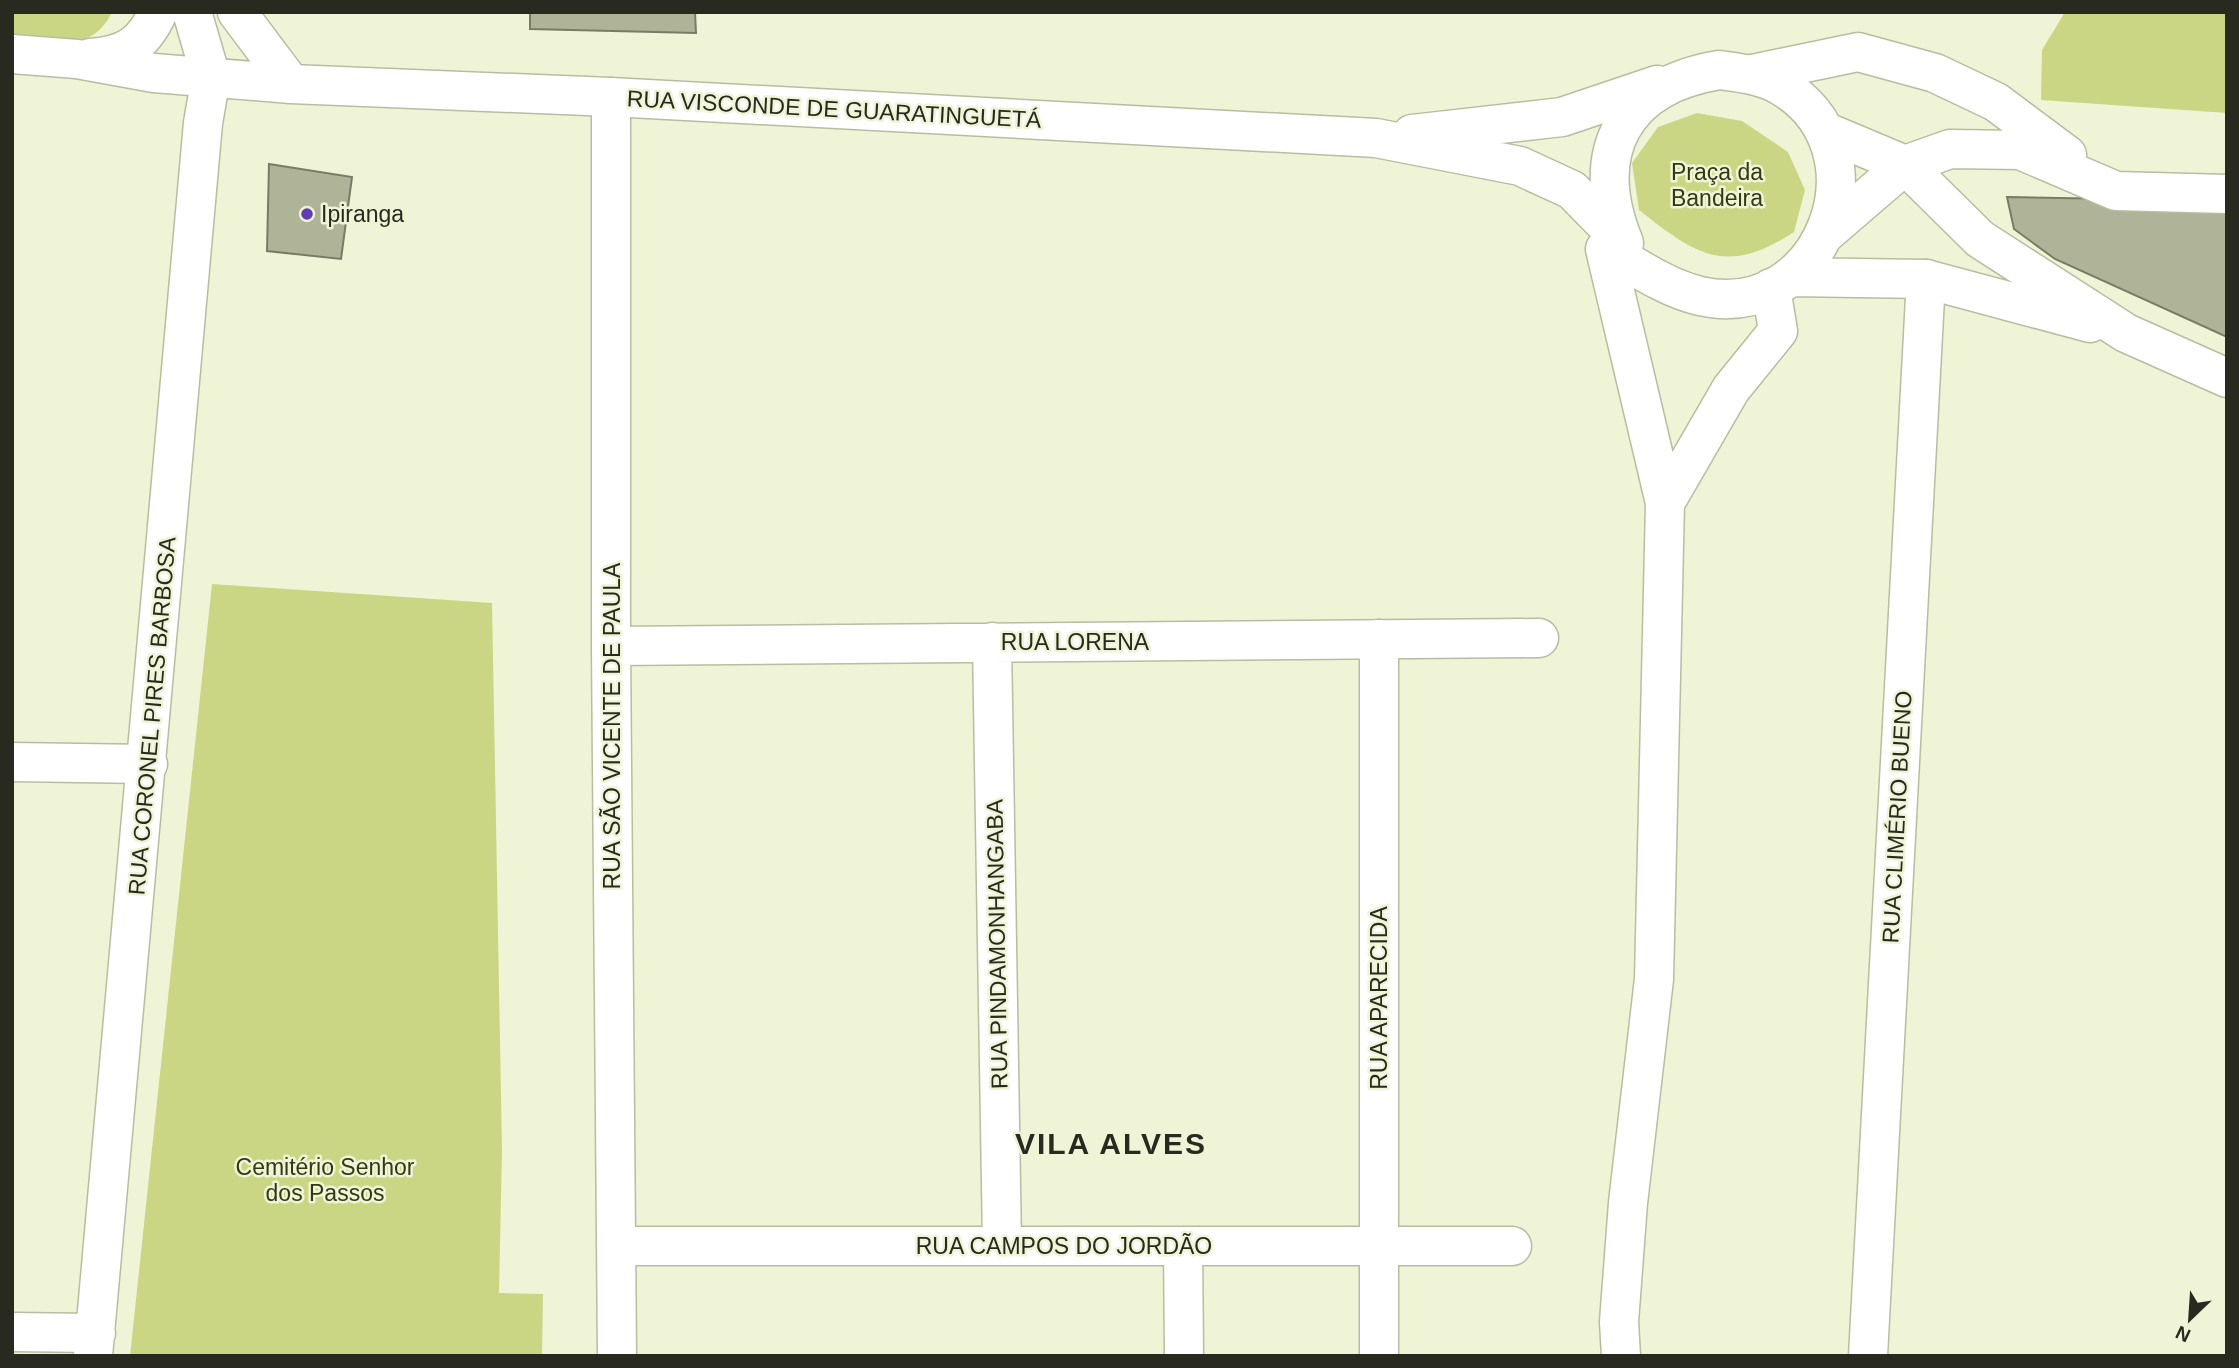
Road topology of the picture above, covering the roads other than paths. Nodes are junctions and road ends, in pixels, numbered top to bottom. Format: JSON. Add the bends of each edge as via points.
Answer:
{"nodes":[{"id":1,"x":158,"y":12,"type":"edge"},
{"id":2,"x":192,"y":12,"type":"edge"},
{"id":3,"x":237,"y":12,"type":"edge"},
{"id":4,"x":18,"y":52,"type":"edge"},
{"id":5,"x":77,"y":59,"type":"junction"},
{"id":6,"x":1752,"y":74,"type":"junction"},
{"id":7,"x":1687,"y":75,"type":"junction"},
{"id":8,"x":211,"y":77,"type":"junction"},
{"id":9,"x":291,"y":84,"type":"junction"},
{"id":10,"x":611,"y":97,"type":"junction"},
{"id":11,"x":1824,"y":131,"type":"junction"},
{"id":12,"x":1376,"y":138,"type":"junction"},
{"id":13,"x":1905,"y":165,"type":"junction"},
{"id":14,"x":2116,"y":191,"type":"junction"},
{"id":15,"x":2227,"y":194,"type":"edge"},
{"id":16,"x":1826,"y":233,"type":"junction"},
{"id":17,"x":1614,"y":246,"type":"junction"},
{"id":18,"x":1926,"y":279,"type":"junction"},
{"id":19,"x":1781,"y":283,"type":"junction"},
{"id":20,"x":2126,"y":333,"type":"junction"},
{"id":21,"x":2227,"y":378,"type":"edge"},
{"id":22,"x":1665,"y":503,"type":"junction"},
{"id":23,"x":1539,"y":638,"type":"dead end"},
{"id":24,"x":1379,"y":639,"type":"junction"},
{"id":25,"x":992,"y":642,"type":"junction"},
{"id":26,"x":611,"y":646,"type":"junction"},
{"id":27,"x":12,"y":762,"type":"edge"},
{"id":28,"x":148,"y":764,"type":"junction"},
{"id":29,"x":1002,"y":1245,"type":"junction"},
{"id":30,"x":616,"y":1246,"type":"junction"},
{"id":31,"x":1183,"y":1246,"type":"junction"},
{"id":32,"x":1379,"y":1246,"type":"junction"},
{"id":33,"x":1513,"y":1246,"type":"dead end"},
{"id":34,"x":12,"y":1332,"type":"edge"},
{"id":35,"x":1620,"y":1339,"type":"edge"},
{"id":36,"x":95,"y":1344,"type":"edge"},
{"id":37,"x":617,"y":1356,"type":"edge"},
{"id":38,"x":1184,"y":1356,"type":"edge"},
{"id":39,"x":1379,"y":1356,"type":"edge"},
{"id":40,"x":1868,"y":1356,"type":"edge"}],
"edges":[{"from":1,"to":5,"type":"street","via":[[146,36],[115,56]]},
{"from":2,"to":8,"type":"street"},
{"from":3,"to":9,"type":"street"},
{"from":4,"to":5,"type":"street","name":"RUA VISCONDE DE GUARATINGUETÁ"},
{"from":5,"to":8,"type":"street","name":"RUA VISCONDE DE GUARATINGUETÁ","via":[[154,73]]},
{"from":6,"to":7,"type":"street","via":[[1719,70]]},
{"from":6,"to":11,"type":"street","via":[[1781,86],[1806,106]]},
{"from":6,"to":14,"type":"street","via":[[1858,51],[1935,73],[1996,102]]},
{"from":7,"to":12,"type":"street","name":"RUA VISCONDE DE GUARATINGUETÁ","via":[[1562,117]]},
{"from":7,"to":17,"type":"street","via":[[1656,90],[1631,114],[1615,144],[1607,177]]},
{"from":8,"to":9,"type":"street","name":"RUA VISCONDE DE GUARATINGUETÁ"},
{"from":8,"to":28,"type":"street","name":"RUA CORONEL PIRES BARBOSA","via":[[203,123]]},
{"from":9,"to":10,"type":"street","name":"RUA VISCONDE DE GUARATINGUETÁ"},
{"from":10,"to":12,"type":"street","name":"RUA VISCONDE DE GUARATINGUETÁ"},
{"from":10,"to":26,"type":"street","name":"RUA SÃO VICENTE DE PAULA"},
{"from":11,"to":13,"type":"street"},
{"from":11,"to":16,"type":"street","via":[[1835,165],[1836,200]]},
{"from":12,"to":17,"type":"street","name":"RUA VISCONDE DE GUARATINGUETÁ","via":[[1520,166],[1572,190]]},
{"from":13,"to":14,"type":"street","via":[[1950,149],[2020,150]]},
{"from":13,"to":16,"type":"street"},
{"from":13,"to":20,"type":"street","via":[[1980,239]]},
{"from":14,"to":15,"type":"street"},
{"from":16,"to":19,"type":"street","via":[[1811,257]]},
{"from":17,"to":19,"type":"street","via":[[1668,285],[1702,297],[1737,298]]},
{"from":17,"to":22,"type":"street"},
{"from":18,"to":19,"type":"street"},
{"from":18,"to":20,"type":"street"},
{"from":18,"to":40,"type":"street","name":"RUA CLIMÉRIO BUENO"},
{"from":19,"to":22,"type":"street","via":[[1778,331],[1731,389]]},
{"from":20,"to":21,"type":"street"},
{"from":22,"to":35,"type":"street","via":[[1654,979],[1628,1203]]},
{"from":23,"to":24,"type":"street","name":"RUA LORENA"},
{"from":24,"to":25,"type":"street","name":"RUA LORENA"},
{"from":24,"to":32,"type":"street","name":"RUA APARECIDA"},
{"from":25,"to":26,"type":"street","name":"RUA LORENA"},
{"from":25,"to":29,"type":"street","name":"RUA PINDAMONHANGABA"},
{"from":26,"to":30,"type":"street","name":"RUA SÃO VICENTE DE PAULA"},
{"from":27,"to":28,"type":"street"},
{"from":28,"to":36,"type":"street","name":"RUA CORONEL PIRES BARBOSA"},
{"from":29,"to":30,"type":"street","name":"RUA CAMPOS DO JORDÃO"},
{"from":29,"to":31,"type":"street","name":"RUA CAMPOS DO JORDÃO"},
{"from":30,"to":37,"type":"street","name":"RUA SÃO VICENTE DE PAULA"},
{"from":31,"to":32,"type":"street","name":"RUA CAMPOS DO JORDÃO"},
{"from":31,"to":38,"type":"street"},
{"from":32,"to":33,"type":"street","name":"RUA CAMPOS DO JORDÃO"},
{"from":32,"to":39,"type":"street","name":"RUA APARECIDA"},
{"from":34,"to":36,"type":"street"}]}
